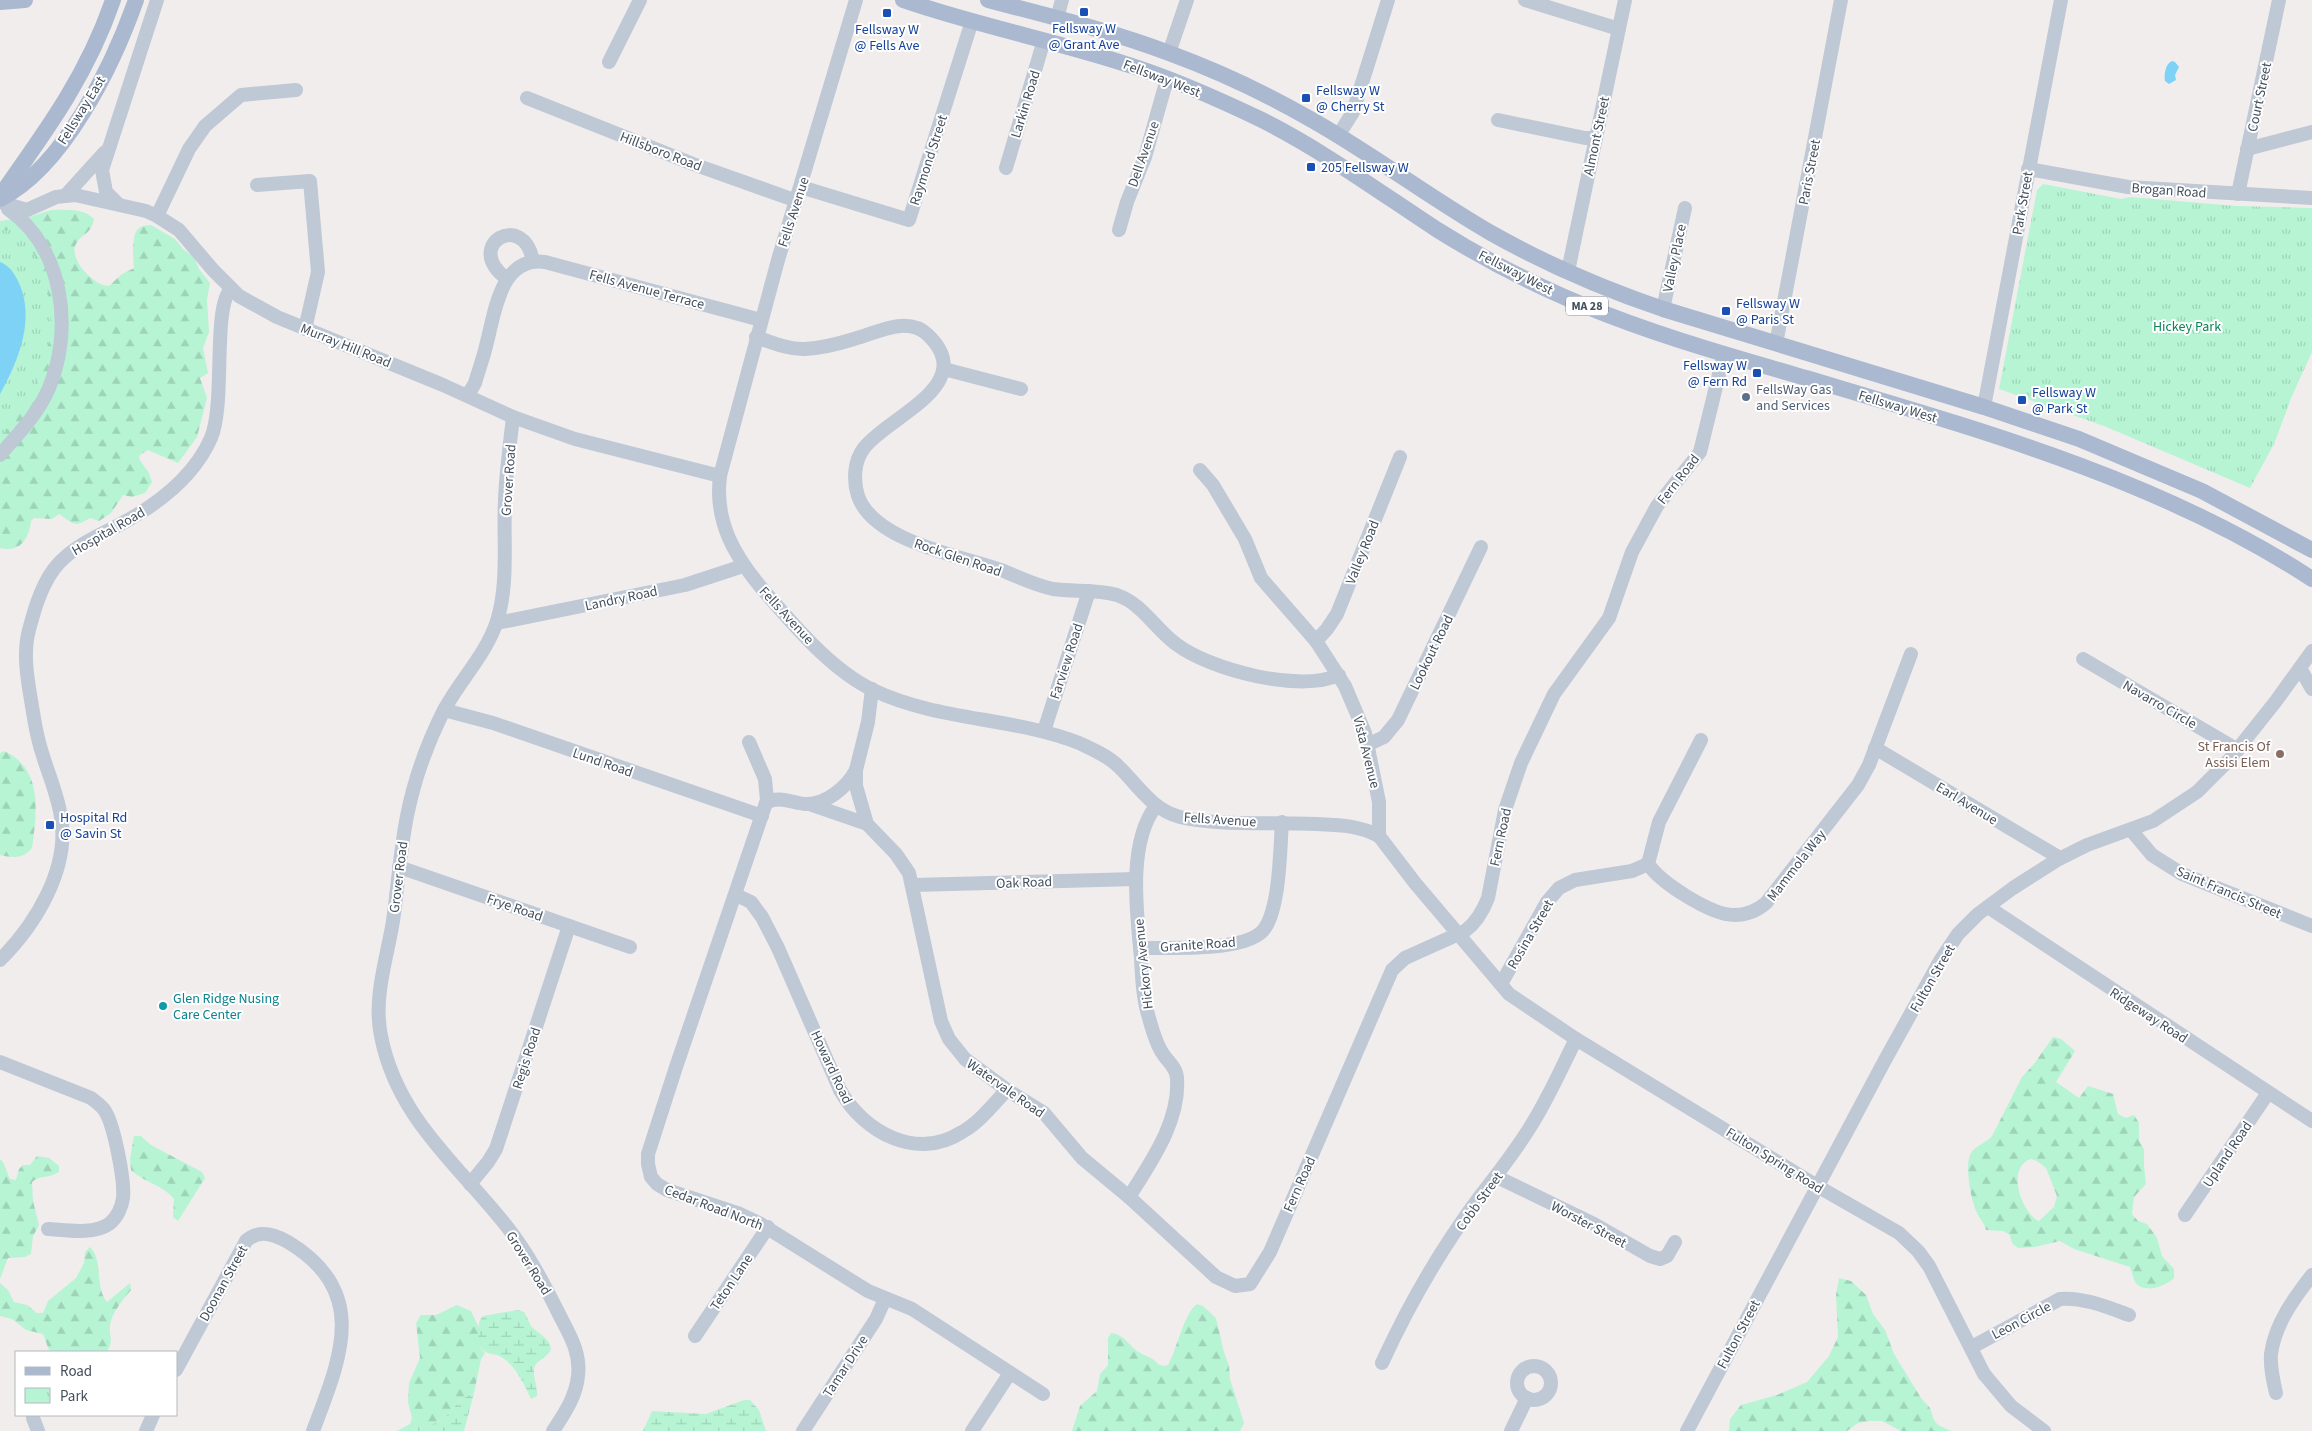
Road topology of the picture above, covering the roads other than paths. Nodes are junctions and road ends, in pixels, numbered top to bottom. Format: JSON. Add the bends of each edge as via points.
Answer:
{"nodes":[{"id":1,"x":25,"y":0,"type":"edge"},
{"id":2,"x":113,"y":0,"type":"edge"},
{"id":3,"x":136,"y":0,"type":"edge"},
{"id":4,"x":157,"y":0,"type":"edge"},
{"id":5,"x":640,"y":0,"type":"edge"},
{"id":6,"x":856,"y":0,"type":"edge"},
{"id":7,"x":903,"y":0,"type":"edge"},
{"id":8,"x":988,"y":0,"type":"edge"},
{"id":9,"x":1062,"y":0,"type":"edge"},
{"id":10,"x":1187,"y":0,"type":"edge"},
{"id":11,"x":1388,"y":0,"type":"edge"},
{"id":12,"x":1525,"y":0,"type":"edge"},
{"id":13,"x":1625,"y":0,"type":"edge"},
{"id":14,"x":1842,"y":0,"type":"edge"},
{"id":15,"x":2061,"y":0,"type":"edge"},
{"id":16,"x":2279,"y":0,"type":"edge"},
{"id":17,"x":0,"y":2,"type":"edge"},
{"id":18,"x":1057,"y":18,"type":"junction"},
{"id":19,"x":972,"y":21,"type":"junction"},
{"id":20,"x":1619,"y":28,"type":"junction"},
{"id":21,"x":1044,"y":40,"type":"junction"},
{"id":22,"x":1169,"y":53,"type":"junction"},
{"id":23,"x":610,"y":62,"type":"dead end"},
{"id":24,"x":1167,"y":79,"type":"junction"},
{"id":25,"x":296,"y":90,"type":"dead end"},
{"id":26,"x":527,"y":98,"type":"dead end"},
{"id":27,"x":1498,"y":120,"type":"dead end"},
{"id":28,"x":2312,"y":132,"type":"edge"},
{"id":29,"x":1338,"y":136,"type":"junction"},
{"id":30,"x":1596,"y":138,"type":"junction"},
{"id":31,"x":109,"y":148,"type":"junction"},
{"id":32,"x":2248,"y":149,"type":"junction"},
{"id":33,"x":1006,"y":168,"type":"dead end"},
{"id":34,"x":2028,"y":169,"type":"junction"},
{"id":35,"x":257,"y":185,"type":"dead end"},
{"id":36,"x":801,"y":187,"type":"junction"},
{"id":37,"x":2238,"y":194,"type":"junction"},
{"id":38,"x":66,"y":195,"type":"junction"},
{"id":39,"x":2312,"y":198,"type":"edge"},
{"id":40,"x":0,"y":200,"type":"edge"},
{"id":41,"x":797,"y":201,"type":"junction"},
{"id":42,"x":117,"y":203,"type":"junction"},
{"id":43,"x":1685,"y":208,"type":"dead end"},
{"id":44,"x":158,"y":216,"type":"junction"},
{"id":45,"x":1119,"y":230,"type":"dead end"},
{"id":46,"x":533,"y":262,"type":"junction"},
{"id":47,"x":1568,"y":271,"type":"junction"},
{"id":48,"x":507,"y":279,"type":"junction"},
{"id":49,"x":231,"y":289,"type":"junction"},
{"id":50,"x":1664,"y":309,"type":"junction"},
{"id":51,"x":761,"y":320,"type":"junction"},
{"id":52,"x":305,"y":329,"type":"junction"},
{"id":53,"x":756,"y":337,"type":"junction"},
{"id":54,"x":1776,"y":344,"type":"junction"},
{"id":55,"x":1724,"y":354,"type":"junction"},
{"id":56,"x":944,"y":369,"type":"junction"},
{"id":57,"x":1021,"y":389,"type":"dead end"},
{"id":58,"x":468,"y":396,"type":"junction"},
{"id":59,"x":1984,"y":407,"type":"junction"},
{"id":60,"x":512,"y":417,"type":"junction"},
{"id":61,"x":0,"y":456,"type":"edge"},
{"id":62,"x":1400,"y":457,"type":"dead end"},
{"id":63,"x":1200,"y":470,"type":"dead end"},
{"id":64,"x":720,"y":476,"type":"junction"},
{"id":65,"x":1481,"y":547,"type":"dead end"},
{"id":66,"x":2312,"y":550,"type":"edge"},
{"id":67,"x":743,"y":566,"type":"junction"},
{"id":68,"x":2312,"y":579,"type":"edge"},
{"id":69,"x":1089,"y":591,"type":"junction"},
{"id":70,"x":496,"y":623,"type":"junction"},
{"id":71,"x":1316,"y":641,"type":"junction"},
{"id":72,"x":2312,"y":651,"type":"edge"},
{"id":73,"x":1911,"y":654,"type":"dead end"},
{"id":74,"x":2083,"y":659,"type":"dead end"},
{"id":75,"x":2300,"y":668,"type":"junction"},
{"id":76,"x":1338,"y":675,"type":"junction"},
{"id":77,"x":872,"y":689,"type":"junction"},
{"id":78,"x":2312,"y":689,"type":"edge"},
{"id":79,"x":444,"y":710,"type":"junction"},
{"id":80,"x":1044,"y":731,"type":"junction"},
{"id":81,"x":1701,"y":740,"type":"dead end"},
{"id":82,"x":750,"y":742,"type":"dead end"},
{"id":83,"x":1367,"y":746,"type":"junction"},
{"id":84,"x":1875,"y":748,"type":"junction"},
{"id":85,"x":2238,"y":750,"type":"junction"},
{"id":86,"x":856,"y":770,"type":"junction"},
{"id":87,"x":805,"y":804,"type":"junction"},
{"id":88,"x":1156,"y":806,"type":"junction"},
{"id":89,"x":764,"y":809,"type":"junction"},
{"id":90,"x":1282,"y":822,"type":"junction"},
{"id":91,"x":867,"y":824,"type":"junction"},
{"id":92,"x":2131,"y":830,"type":"junction"},
{"id":93,"x":1379,"y":836,"type":"junction"},
{"id":94,"x":2060,"y":858,"type":"junction"},
{"id":95,"x":1648,"y":864,"type":"junction"},
{"id":96,"x":399,"y":867,"type":"junction"},
{"id":97,"x":1136,"y":879,"type":"junction"},
{"id":98,"x":913,"y":885,"type":"junction"},
{"id":99,"x":736,"y":895,"type":"junction"},
{"id":100,"x":1988,"y":907,"type":"junction"},
{"id":101,"x":569,"y":926,"type":"junction"},
{"id":102,"x":2312,"y":926,"type":"edge"},
{"id":103,"x":1458,"y":933,"type":"junction"},
{"id":104,"x":630,"y":947,"type":"dead end"},
{"id":105,"x":1140,"y":948,"type":"junction"},
{"id":106,"x":0,"y":960,"type":"edge"},
{"id":107,"x":1501,"y":984,"type":"junction"},
{"id":108,"x":1576,"y":1039,"type":"junction"},
{"id":109,"x":0,"y":1062,"type":"edge"},
{"id":110,"x":1007,"y":1090,"type":"junction"},
{"id":111,"x":2268,"y":1093,"type":"junction"},
{"id":112,"x":2312,"y":1121,"type":"edge"},
{"id":113,"x":1497,"y":1177,"type":"junction"},
{"id":114,"x":470,"y":1184,"type":"junction"},
{"id":115,"x":1817,"y":1186,"type":"junction"},
{"id":116,"x":1129,"y":1197,"type":"junction"},
{"id":117,"x":2185,"y":1215,"type":"dead end"},
{"id":118,"x":768,"y":1228,"type":"junction"},
{"id":119,"x":48,"y":1229,"type":"dead end"},
{"id":120,"x":1675,"y":1242,"type":"dead end"},
{"id":121,"x":2312,"y":1275,"type":"edge"},
{"id":122,"x":1242,"y":1286,"type":"joint"},
{"id":123,"x":885,"y":1299,"type":"junction"},
{"id":124,"x":2129,"y":1315,"type":"dead end"},
{"id":125,"x":695,"y":1336,"type":"dead end"},
{"id":126,"x":1972,"y":1347,"type":"junction"},
{"id":127,"x":1382,"y":1363,"type":"dead end"},
{"id":128,"x":178,"y":1366,"type":"edge"},
{"id":129,"x":1010,"y":1373,"type":"junction"},
{"id":130,"x":2276,"y":1393,"type":"dead end"},
{"id":131,"x":1043,"y":1394,"type":"dead end"},
{"id":132,"x":1527,"y":1398,"type":"dead end"},
{"id":133,"x":153,"y":1416,"type":"edge"},
{"id":134,"x":146,"y":1431,"type":"edge"},
{"id":135,"x":313,"y":1431,"type":"edge"},
{"id":136,"x":553,"y":1431,"type":"edge"},
{"id":137,"x":804,"y":1431,"type":"edge"},
{"id":138,"x":972,"y":1431,"type":"edge"},
{"id":139,"x":1511,"y":1431,"type":"edge"},
{"id":140,"x":1688,"y":1431,"type":"edge"},
{"id":141,"x":2044,"y":1431,"type":"edge"}],
"edges":[{"from":1,"to":17,"type":"main road"},
{"from":2,"to":40,"type":"main road","name":"Fellsway East","via":[[81,75]]},
{"from":3,"to":40,"type":"main road","name":"Fellsway East","via":[[113,58],[71,129],[32,178]]},
{"from":4,"to":31,"type":"street"},
{"from":5,"to":23,"type":"street"},
{"from":6,"to":36,"type":"street","name":"Fells Avenue"},
{"from":7,"to":19,"type":"main road","name":"Fellsway West","number":"MA 28"},
{"from":8,"to":18,"type":"main road","name":"Fellsway West","number":"MA 28"},
{"from":9,"to":18,"type":"street"},
{"from":10,"to":22,"type":"street"},
{"from":11,"to":29,"type":"street","via":[[1353,112]]},
{"from":12,"to":20,"type":"street"},
{"from":13,"to":20,"type":"street","name":"Almont Street"},
{"from":14,"to":54,"type":"street","name":"Paris Street"},
{"from":15,"to":34,"type":"street","name":"Park Street"},
{"from":16,"to":32,"type":"street","name":"Court Street"},
{"from":18,"to":22,"type":"main road","name":"Fellsway West","number":"MA 28"},
{"from":19,"to":21,"type":"main road","name":"Fellsway West","number":"MA 28"},
{"from":19,"to":36,"type":"street","name":"Raymond Street","via":[[909,220]]},
{"from":20,"to":30,"type":"street","name":"Almont Street"},
{"from":21,"to":24,"type":"main road","name":"Fellsway West","number":"MA 28"},
{"from":21,"to":33,"type":"street","name":"Larkin Road"},
{"from":22,"to":29,"type":"main road","name":"Fellsway West","number":"MA 28","via":[[1273,99]]},
{"from":24,"to":45,"type":"street","name":"Dell Avenue","via":[[1145,157]]},
{"from":24,"to":55,"type":"main road","name":"Fellsway West","number":"MA 28","via":[[1289,135],[1436,229],[1508,270],[1603,313]]},
{"from":25,"to":44,"type":"street","via":[[241,95],[205,126],[189,149]]},
{"from":26,"to":41,"type":"street","name":"Hillsboro Road"},
{"from":27,"to":30,"type":"street"},
{"from":28,"to":32,"type":"street"},
{"from":29,"to":47,"type":"main road","name":"Fellsway West","number":"MA 28","via":[[1492,233]]},
{"from":30,"to":47,"type":"street","name":"Almont Street"},
{"from":31,"to":38,"type":"street"},
{"from":31,"to":42,"type":"street","via":[[102,175],[106,192]]},
{"from":32,"to":37,"type":"street","name":"Court Street"},
{"from":34,"to":37,"type":"street","name":"Brogan Road","via":[[2128,188]]},
{"from":34,"to":59,"type":"street","name":"Park Street"},
{"from":35,"to":52,"type":"street","via":[[310,181],[318,272]]},
{"from":36,"to":41,"type":"street","name":"Fells Avenue"},
{"from":37,"to":39,"type":"street","name":"Brogan Road"},
{"from":38,"to":40,"type":"street","name":"Murray Hill Road","via":[[26,210]]},
{"from":38,"to":42,"type":"street","name":"Murray Hill Road"},
{"from":40,"to":61,"type":"street","via":[[21,218],[41,245],[54,272],[61,318],[59,353],[49,387],[32,417]]},
{"from":41,"to":51,"type":"street","name":"Fells Avenue"},
{"from":42,"to":44,"type":"street","name":"Murray Hill Road"},
{"from":43,"to":50,"type":"street","name":"Valley Place"},
{"from":44,"to":49,"type":"street","name":"Murray Hill Road","via":[[180,230]]},
{"from":46,"to":48,"type":"street"},
{"from":46,"to":48,"type":"street","via":[[523,240],[511,234],[500,237],[492,245],[490,256],[493,266]]},
{"from":46,"to":51,"type":"street","name":"Fells Avenue Terrace","via":[[546,262]]},
{"from":47,"to":50,"type":"main road","name":"Fellsway West","number":"MA 28"},
{"from":48,"to":58,"type":"street","via":[[498,297],[475,383]]},
{"from":49,"to":52,"type":"street","name":"Murray Hill Road","via":[[256,307]]},
{"from":49,"to":106,"type":"street","name":"Hospital Road","via":[[223,300],[218,412],[204,451],[173,488],[146,509],[68,554],[58,564],[45,585],[28,631],[26,673],[38,739],[62,819],[60,857],[40,909]]},
{"from":50,"to":54,"type":"main road","name":"Fellsway West","number":"MA 28"},
{"from":51,"to":53,"type":"street","name":"Fells Avenue"},
{"from":52,"to":58,"type":"street","name":"Murray Hill Road"},
{"from":53,"to":56,"type":"street","via":[[803,349],[837,344],[891,328],[911,327],[923,331],[931,339],[939,350]]},
{"from":53,"to":64,"type":"street","name":"Fells Avenue"},
{"from":54,"to":59,"type":"main road","name":"Fellsway West","number":"MA 28"},
{"from":55,"to":68,"type":"main road","name":"Fellsway West","number":"MA 28","via":[[2070,461],[2183,509]]},
{"from":55,"to":103,"type":"street","name":"Fern Road","via":[[1701,451],[1657,506],[1632,552],[1610,618],[1562,682],[1547,708],[1515,776],[1485,906],[1472,926]]},
{"from":56,"to":57,"type":"street"},
{"from":56,"to":69,"type":"street","name":"Rock Glen Road","via":[[939,383],[929,395],[863,449],[857,462],[855,481],[862,505],[888,528],[928,549],[1001,570],[1043,587]]},
{"from":58,"to":60,"type":"street","name":"Murray Hill Road"},
{"from":59,"to":66,"type":"main road","name":"Fellsway West","number":"MA 28","via":[[2158,471],[2244,512]]},
{"from":60,"to":64,"type":"street","name":"Murray Hill Road","via":[[575,438]]},
{"from":60,"to":70,"type":"street","name":"Grover Road","via":[[505,499],[502,600]]},
{"from":62,"to":71,"type":"street","name":"Valley Road","via":[[1337,614]]},
{"from":63,"to":71,"type":"street","name":"Vista Avenue","via":[[1213,485],[1245,539],[1261,578]]},
{"from":64,"to":67,"type":"street","name":"Fells Avenue","via":[[722,518]]},
{"from":65,"to":83,"type":"street","name":"Lookout Road","via":[[1398,720],[1384,737]]},
{"from":67,"to":70,"type":"street","name":"Landry Road","via":[[684,585]]},
{"from":67,"to":77,"type":"street","name":"Fells Avenue","via":[[824,654]]},
{"from":69,"to":76,"type":"street","name":"Rock Glen Road","via":[[1111,594],[1134,603],[1172,641],[1200,658],[1235,670],[1313,682]]},
{"from":69,"to":80,"type":"street","name":"Farview Road"},
{"from":70,"to":79,"type":"street","name":"Grover Road","via":[[476,663]]},
{"from":71,"to":76,"type":"street","name":"Vista Avenue"},
{"from":72,"to":75,"type":"street","name":"Fulton Street"},
{"from":73,"to":84,"type":"street","name":"Mammola Way"},
{"from":74,"to":85,"type":"street","name":"Navarro Circle"},
{"from":75,"to":78,"type":"street"},
{"from":75,"to":85,"type":"street","name":"Fulton Street"},
{"from":76,"to":83,"type":"street","name":"Vista Avenue","via":[[1358,715]]},
{"from":77,"to":80,"type":"street","name":"Fells Avenue","via":[[943,712]]},
{"from":77,"to":86,"type":"street","name":"Watervale Road"},
{"from":79,"to":89,"type":"street","name":"Lund Road"},
{"from":79,"to":96,"type":"street","name":"Grover Road","via":[[417,777]]},
{"from":80,"to":88,"type":"street","name":"Fells Avenue","via":[[1089,748],[1117,765]]},
{"from":81,"to":95,"type":"street","via":[[1659,822]]},
{"from":82,"to":89,"type":"street","name":"Cedar Road North","via":[[767,786]]},
{"from":83,"to":93,"type":"street","name":"Vista Avenue","via":[[1379,802]]},
{"from":84,"to":94,"type":"street","name":"Earl Avenue"},
{"from":84,"to":95,"type":"street","name":"Mammola Way","via":[[1858,784],[1761,908],[1736,915],[1720,913],[1663,881]]},
{"from":85,"to":92,"type":"street","name":"Fulton Street","via":[[2189,799],[2159,818]]},
{"from":86,"to":87,"type":"street","name":"Lund Road","via":[[834,794],[819,802]]},
{"from":86,"to":91,"type":"street","name":"Watervale Road","via":[[856,786]]},
{"from":87,"to":89,"type":"street","name":"Lund Road","via":[[779,800]]},
{"from":87,"to":91,"type":"street","name":"Watervale Road"},
{"from":88,"to":90,"type":"street","name":"Fells Avenue","via":[[1193,819]]},
{"from":88,"to":97,"type":"street","name":"Hickory Avenue","via":[[1143,832]]},
{"from":89,"to":99,"type":"street","name":"Cedar Road North"},
{"from":90,"to":93,"type":"street","name":"Fells Avenue","via":[[1353,826]]},
{"from":90,"to":105,"type":"street","name":"Granite Road","via":[[1273,908],[1264,929],[1237,943]]},
{"from":91,"to":98,"type":"street","name":"Watervale Road","via":[[896,854]]},
{"from":92,"to":94,"type":"street","name":"Fulton Street"},
{"from":92,"to":102,"type":"street","name":"Saint Francis Street","via":[[2152,855],[2182,874]]},
{"from":93,"to":103,"type":"street"},
{"from":94,"to":100,"type":"street","name":"Fulton Street"},
{"from":95,"to":107,"type":"street","name":"Rosina Street","via":[[1632,871],[1575,880],[1559,888],[1547,902]]},
{"from":96,"to":101,"type":"street","name":"Frye Road"},
{"from":96,"to":114,"type":"street","name":"Grover Road","via":[[378,1010],[382,1041],[397,1083],[423,1129]]},
{"from":97,"to":98,"type":"street","name":"Oak Road"},
{"from":97,"to":105,"type":"street","name":"Hickory Avenue"},
{"from":98,"to":110,"type":"street","name":"Watervale Road","via":[[944,1029],[965,1059]]},
{"from":99,"to":110,"type":"street","name":"Howard Road","via":[[751,902],[762,917],[848,1104],[878,1132],[916,1144],[946,1140],[970,1127]]},
{"from":99,"to":118,"type":"street","name":"Cedar Road North","via":[[676,1066],[648,1154],[648,1164],[653,1179],[664,1189],[740,1214]]},
{"from":100,"to":111,"type":"street","name":"Ridgeway Road"},
{"from":100,"to":115,"type":"street","name":"Fulton Street","via":[[1963,929],[1940,961]]},
{"from":101,"to":104,"type":"street","name":"Frye Road"},
{"from":101,"to":114,"type":"street","name":"Regis Road","via":[[496,1149]]},
{"from":103,"to":107,"type":"street","name":"Fulton Spring Road"},
{"from":103,"to":122,"type":"street","name":"Fern Road","via":[[1405,958],[1392,970],[1270,1252],[1252,1282]]},
{"from":105,"to":116,"type":"street","name":"Hickory Avenue","via":[[1148,1018],[1162,1053],[1176,1074],[1177,1084],[1163,1142]]},
{"from":107,"to":108,"type":"street","name":"Fulton Spring Road","via":[[1517,1002]]},
{"from":108,"to":113,"type":"street","name":"Cobb Street","via":[[1541,1109]]},
{"from":108,"to":115,"type":"street","name":"Fulton Spring Road"},
{"from":109,"to":119,"type":"street","via":[[91,1098],[106,1113],[120,1168],[123,1198],[118,1215],[106,1226],[84,1230]]},
{"from":110,"to":116,"type":"street","name":"Watervale Road","via":[[1044,1113],[1082,1158]]},
{"from":111,"to":112,"type":"street","name":"Ridgeway Road"},
{"from":111,"to":117,"type":"street","name":"Upland Road"},
{"from":113,"to":120,"type":"street","name":"Worster Street","via":[[1656,1258],[1667,1256]]},
{"from":113,"to":127,"type":"street","name":"Cobb Street","via":[[1481,1195],[1419,1289]]},
{"from":114,"to":136,"type":"street","name":"Grover Road","via":[[534,1265],[575,1345],[579,1369],[572,1398]]},
{"from":115,"to":126,"type":"street","name":"Fulton Spring Road","via":[[1899,1233],[1914,1246],[1929,1266]]},
{"from":115,"to":140,"type":"street","name":"Fulton Street"},
{"from":116,"to":122,"type":"street","name":"Watervale Road","via":[[1216,1277]]},
{"from":118,"to":123,"type":"street","name":"Cedar Road North"},
{"from":118,"to":125,"type":"street","name":"Teton Lane"},
{"from":121,"to":130,"type":"street","via":[[2287,1310],[2277,1333],[2271,1354]]},
{"from":123,"to":129,"type":"street","name":"Cedar Road North","via":[[912,1309]]},
{"from":123,"to":137,"type":"street","name":"Tamar Drive"},
{"from":124,"to":126,"type":"street","name":"Leon Circle","via":[[2099,1304],[2060,1300]]},
{"from":126,"to":141,"type":"street","name":"Fulton Spring Road","via":[[1996,1391]]},
{"from":128,"to":135,"type":"street","name":"Doonan Street","via":[[246,1241],[255,1234],[276,1236],[306,1254],[328,1281],[340,1307],[342,1331],[338,1362]]},
{"from":129,"to":131,"type":"street","name":"Cedar Road North"},
{"from":129,"to":138,"type":"street"},
{"from":132,"to":139,"type":"street"},
{"from":133,"to":134,"type":"street"}]}
